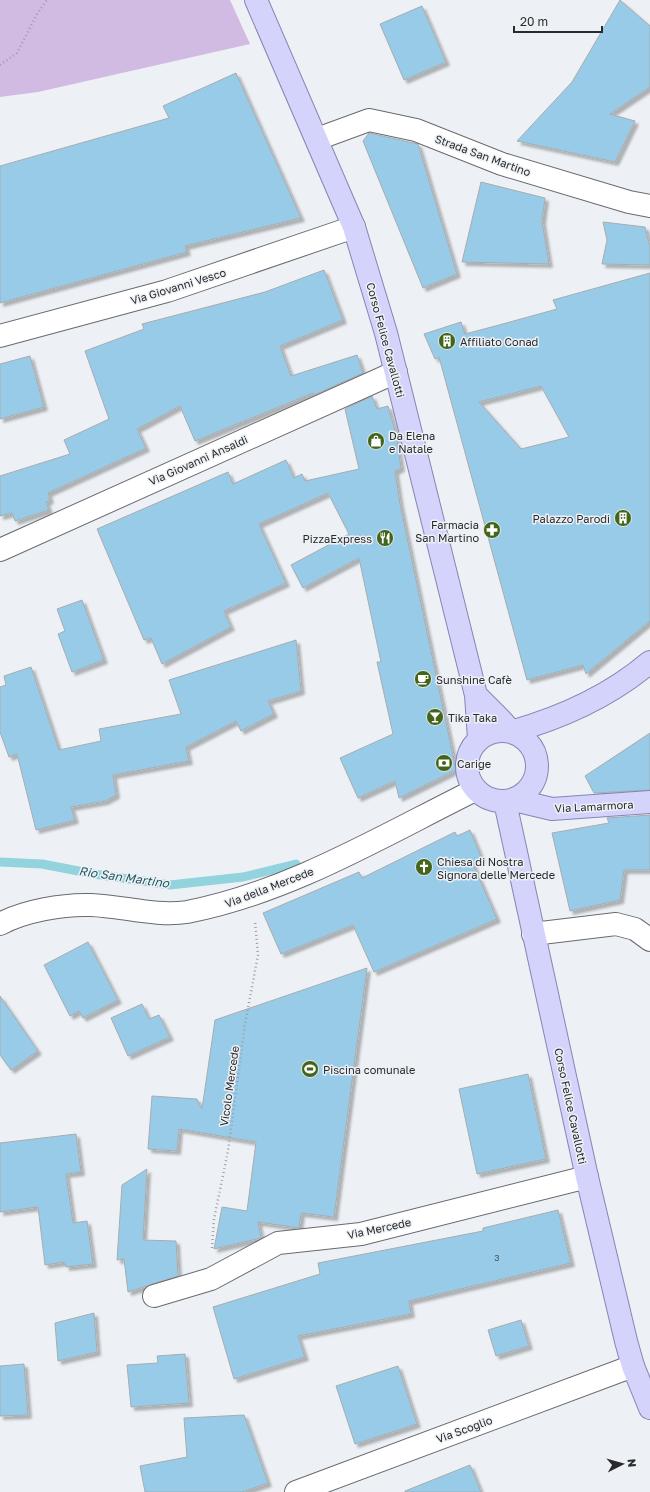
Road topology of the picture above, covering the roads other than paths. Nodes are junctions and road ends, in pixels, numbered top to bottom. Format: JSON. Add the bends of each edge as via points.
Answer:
{"nodes":[{"id":1,"x":256,"y":0,"type":"edge"},
{"id":2,"x":316,"y":139,"type":"junction"},
{"id":3,"x":650,"y":206,"type":"edge"},
{"id":4,"x":354,"y":227,"type":"junction"},
{"id":5,"x":0,"y":336,"type":"edge"},
{"id":6,"x":396,"y":372,"type":"junction"},
{"id":7,"x":0,"y":550,"type":"edge"},
{"id":8,"x":650,"y":662,"type":"edge"},
{"id":9,"x":476,"y":695,"type":"junction"},
{"id":10,"x":511,"y":732,"type":"junction"},
{"id":11,"x":479,"y":739,"type":"junction"},
{"id":12,"x":475,"y":790,"type":"junction"},
{"id":13,"x":509,"y":801,"type":"junction"},
{"id":14,"x":650,"y":802,"type":"edge"},
{"id":15,"x":0,"y":924,"type":"edge"},
{"id":16,"x":533,"y":934,"type":"junction"},
{"id":17,"x":650,"y":940,"type":"edge"},
{"id":18,"x":586,"y":1176,"type":"junction"},
{"id":19,"x":154,"y":1296,"type":"dead end"},
{"id":20,"x":633,"y":1366,"type":"junction"},
{"id":21,"x":650,"y":1408,"type":"edge"},
{"id":22,"x":296,"y":1492,"type":"edge"}],
"edges":[{"from":1,"to":2,"type":"main road","name":"Corso Felice Cavallotti"},
{"from":2,"to":3,"type":"street","name":"Strada San Martino","via":[[368,120],[416,130],[502,164]]},
{"from":2,"to":4,"type":"main road","name":"Corso Felice Cavallotti"},
{"from":4,"to":5,"type":"street","name":"Via Giovanni Vesco","via":[[167,291]]},
{"from":4,"to":6,"type":"main road","name":"Corso Felice Cavallotti"},
{"from":6,"to":7,"type":"street","name":"Via Giovanni Ansaldi"},
{"from":6,"to":9,"type":"main road","name":"Corso Felice Cavallotti"},
{"from":8,"to":10,"type":"main road","via":[[637,674],[597,699],[570,712]]},
{"from":9,"to":10,"type":"main road","via":[[500,717]]},
{"from":9,"to":11,"type":"main road","name":"Corso Felice Cavallotti"},
{"from":10,"to":11,"type":"main road","via":[[500,730]]},
{"from":10,"to":13,"type":"main road","via":[[522,736],[530,744],[537,765],[536,776],[531,786],[524,794]]},
{"from":11,"to":12,"type":"main road","via":[[468,756],[466,765],[467,776]]},
{"from":12,"to":13,"type":"main road","via":[[485,798]]},
{"from":12,"to":15,"type":"street","name":"Via della Mercede","via":[[302,876],[227,903],[184,912],[146,912],[90,905],[50,909],[12,918]]},
{"from":13,"to":14,"type":"main road","name":"Via Lamarmora","via":[[552,809]]},
{"from":13,"to":16,"type":"main road","name":"Corso Felice Cavallotti"},
{"from":16,"to":17,"type":"street","via":[[616,924],[635,929]]},
{"from":16,"to":18,"type":"main road","name":"Corso Felice Cavallotti"},
{"from":18,"to":19,"type":"street","name":"Via Mercede","via":[[361,1234],[278,1243],[211,1279]]},
{"from":18,"to":20,"type":"main road","name":"Corso Felice Cavallotti"},
{"from":20,"to":21,"type":"main road","name":"Corso Felice Cavallotti"},
{"from":20,"to":22,"type":"street","name":"Via Scoglio"}]}
